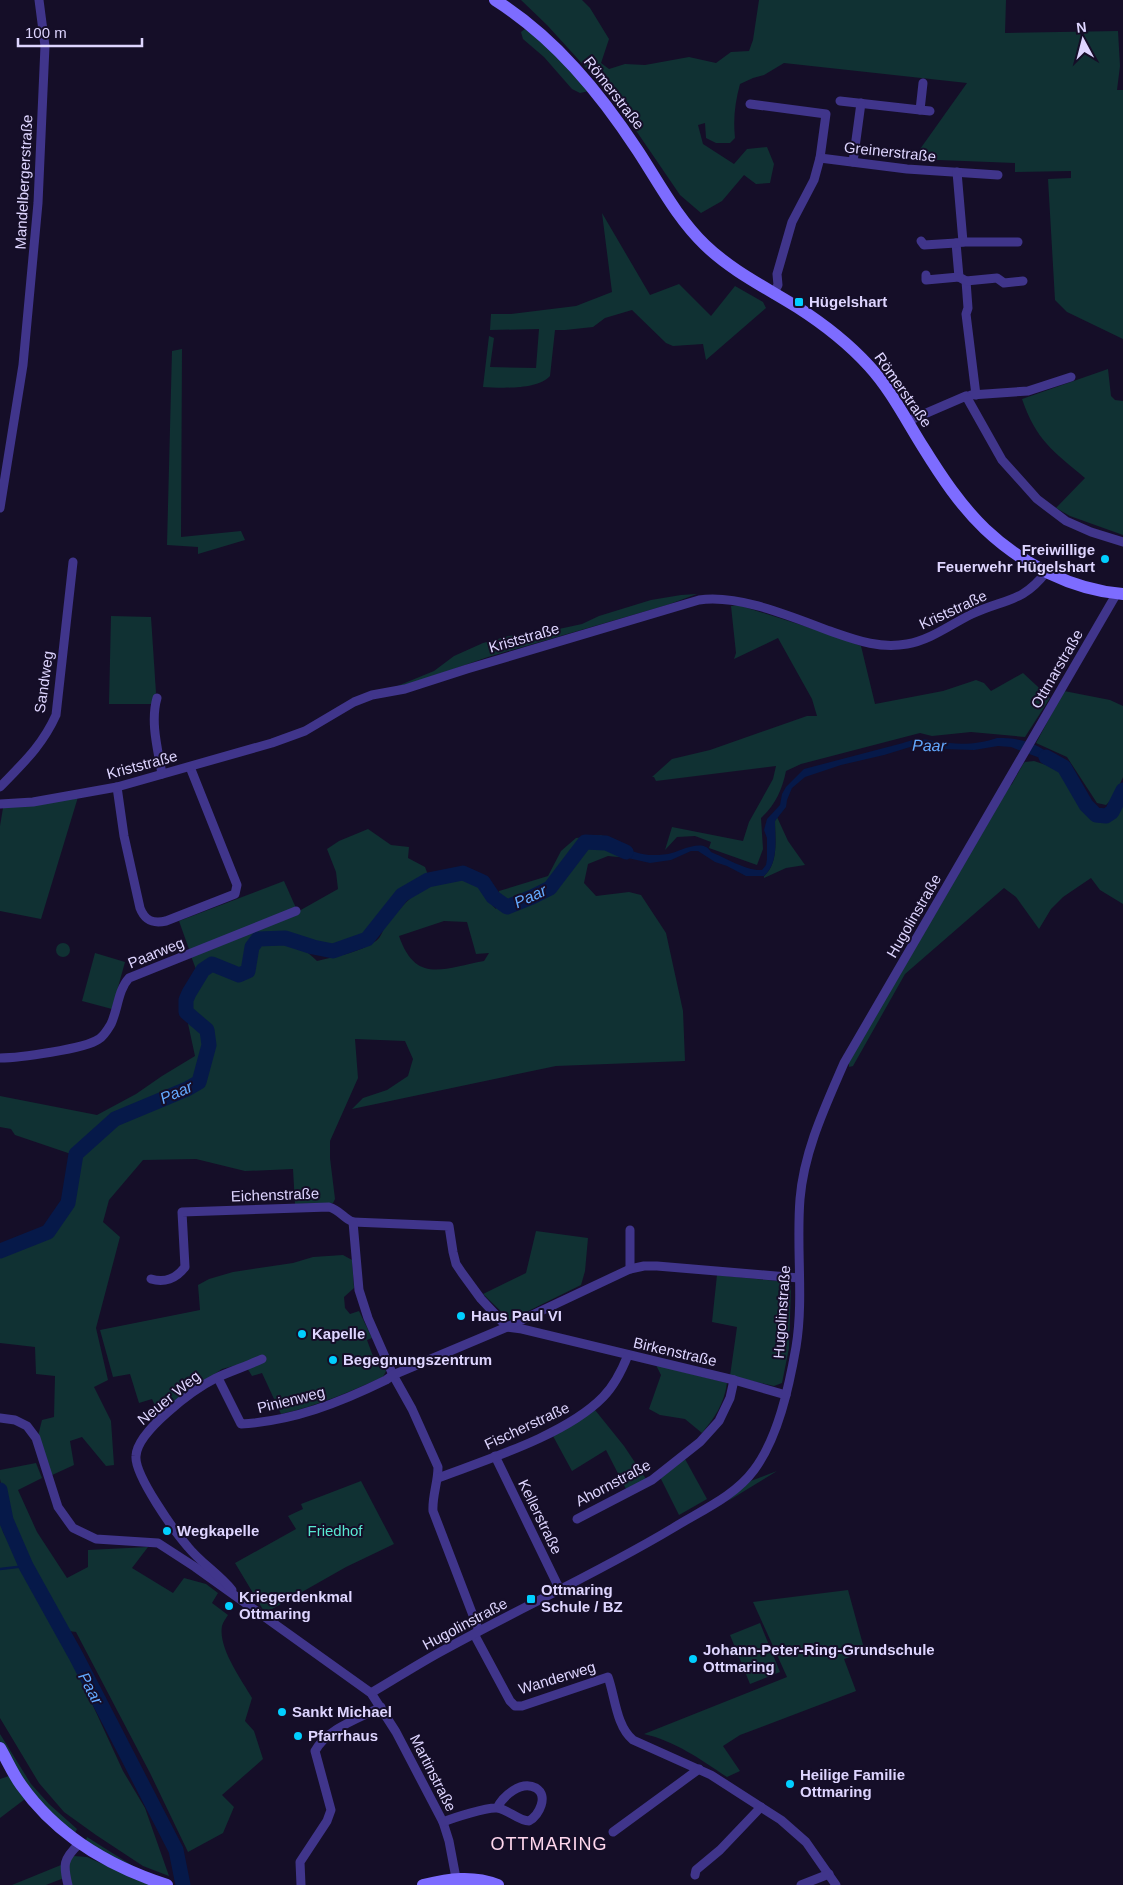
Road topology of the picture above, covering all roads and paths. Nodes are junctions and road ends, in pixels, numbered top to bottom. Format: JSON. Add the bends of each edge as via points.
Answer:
{"nodes":[{"id":1,"x":39,"y":0,"type":"edge"},
{"id":2,"x":500,"y":3,"type":"edge"},
{"id":3,"x":923,"y":82,"type":"dead end"},
{"id":4,"x":840,"y":100,"type":"dead end"},
{"id":5,"x":861,"y":103,"type":"junction"},
{"id":6,"x":750,"y":104,"type":"dead end"},
{"id":7,"x":920,"y":110,"type":"junction"},
{"id":8,"x":930,"y":111,"type":"dead end"},
{"id":9,"x":820,"y":158,"type":"junction"},
{"id":10,"x":853,"y":162,"type":"junction"},
{"id":11,"x":957,"y":172,"type":"junction"},
{"id":12,"x":998,"y":175,"type":"dead end"},
{"id":13,"x":921,"y":241,"type":"dead end"},
{"id":14,"x":1018,"y":242,"type":"dead end"},
{"id":15,"x":959,"y":243,"type":"junction"},
{"id":16,"x":962,"y":279,"type":"junction"},
{"id":17,"x":926,"y":281,"type":"dead end"},
{"id":18,"x":1023,"y":281,"type":"dead end"},
{"id":19,"x":773,"y":294,"type":"junction"},
{"id":20,"x":1071,"y":377,"type":"dead end"},
{"id":21,"x":976,"y":395,"type":"junction"},
{"id":22,"x":966,"y":396,"type":"junction"},
{"id":23,"x":908,"y":421,"type":"junction"},
{"id":24,"x":0,"y":508,"type":"edge"},
{"id":25,"x":1123,"y":542,"type":"edge"},
{"id":26,"x":73,"y":562,"type":"dead end"},
{"id":27,"x":1046,"y":572,"type":"junction"},
{"id":28,"x":1120,"y":594,"type":"edge"},
{"id":29,"x":157,"y":698,"type":"dead end"},
{"id":30,"x":1021,"y":758,"type":"joint"},
{"id":31,"x":190,"y":767,"type":"junction"},
{"id":32,"x":162,"y":774,"type":"junction"},
{"id":33,"x":0,"y":787,"type":"edge"},
{"id":34,"x":117,"y":787,"type":"junction"},
{"id":35,"x":0,"y":804,"type":"edge"},
{"id":36,"x":296,"y":910,"type":"dead end"},
{"id":37,"x":0,"y":1058,"type":"edge"},
{"id":38,"x":353,"y":1222,"type":"junction"},
{"id":39,"x":630,"y":1230,"type":"dead end"},
{"id":40,"x":630,"y":1269,"type":"junction"},
{"id":41,"x":799,"y":1278,"type":"junction"},
{"id":42,"x":151,"y":1279,"type":"dead end"},
{"id":43,"x":507,"y":1327,"type":"junction"},
{"id":44,"x":628,"y":1355,"type":"junction"},
{"id":45,"x":262,"y":1359,"type":"dead end"},
{"id":46,"x":393,"y":1376,"type":"junction"},
{"id":47,"x":218,"y":1378,"type":"junction"},
{"id":48,"x":734,"y":1380,"type":"junction"},
{"id":49,"x":786,"y":1395,"type":"junction"},
{"id":50,"x":0,"y":1418,"type":"edge"},
{"id":51,"x":495,"y":1456,"type":"junction"},
{"id":52,"x":438,"y":1478,"type":"junction"},
{"id":53,"x":577,"y":1519,"type":"dead end"},
{"id":54,"x":560,"y":1590,"type":"junction"},
{"id":55,"x":242,"y":1602,"type":"junction"},
{"id":56,"x":477,"y":1632,"type":"junction"},
{"id":57,"x":371,"y":1693,"type":"junction"},
{"id":58,"x":380,"y":1707,"type":"junction"},
{"id":59,"x":0,"y":1748,"type":"edge"},
{"id":60,"x":699,"y":1769,"type":"junction"},
{"id":61,"x":761,"y":1807,"type":"junction"},
{"id":62,"x":497,"y":1808,"type":"junction"},
{"id":63,"x":443,"y":1822,"type":"junction"},
{"id":64,"x":613,"y":1832,"type":"dead end"},
{"id":65,"x":79,"y":1844,"type":"junction"},
{"id":66,"x":829,"y":1874,"type":"junction"},
{"id":67,"x":694,"y":1875,"type":"dead end"},
{"id":68,"x":456,"y":1878,"type":"junction"},
{"id":69,"x":68,"y":1885,"type":"edge"},
{"id":70,"x":167,"y":1885,"type":"edge"},
{"id":71,"x":301,"y":1885,"type":"edge"},
{"id":72,"x":423,"y":1885,"type":"edge"},
{"id":73,"x":498,"y":1885,"type":"edge"},
{"id":74,"x":801,"y":1885,"type":"edge"},
{"id":75,"x":836,"y":1885,"type":"edge"}],
"edges":[{"from":1,"to":24,"type":"street","name":"Mandelbergerstraße","via":[[45,46],[38,203],[23,365]]},
{"from":2,"to":19,"type":"main road","name":"Römerstraße","via":[[533,27],[600,97],[704,244],[728,265]]},
{"from":3,"to":7,"type":"street"},
{"from":4,"to":5,"type":"street"},
{"from":5,"to":7,"type":"street"},
{"from":5,"to":10,"type":"street"},
{"from":6,"to":9,"type":"street","name":"Greinerstraße","via":[[826,114]]},
{"from":7,"to":8,"type":"street"},
{"from":9,"to":10,"type":"street","name":"Greinerstraße"},
{"from":9,"to":19,"type":"street","name":"Greinerstraße","via":[[814,180],[792,222],[777,274],[778,285]]},
{"from":10,"to":11,"type":"street","name":"Greinerstraße","via":[[907,170]]},
{"from":11,"to":12,"type":"street","name":"Greinerstraße"},
{"from":11,"to":15,"type":"street"},
{"from":13,"to":15,"type":"street","via":[[924,245]]},
{"from":14,"to":15,"type":"street"},
{"from":15,"to":16,"type":"street"},
{"from":16,"to":17,"type":"street"},
{"from":16,"to":18,"type":"street","via":[[997,278],[1004,283]]},
{"from":16,"to":21,"type":"street"},
{"from":19,"to":23,"type":"main road","name":"Römerstraße","via":[[812,317],[869,366]]},
{"from":20,"to":21,"type":"street","via":[[1028,391]]},
{"from":21,"to":22,"type":"street"},
{"from":22,"to":23,"type":"street"},
{"from":22,"to":25,"type":"street","via":[[1002,460],[1037,499],[1066,521]]},
{"from":23,"to":27,"type":"main road","name":"Römerstraße","via":[[954,495],[985,529],[1028,563]]},
{"from":26,"to":33,"type":"street","name":"Sandweg","via":[[56,715],[42,741]]},
{"from":27,"to":28,"type":"main road","name":"Römerstraße","via":[[1087,587]]},
{"from":27,"to":31,"type":"street","name":"Kriststraße","via":[[1016,599],[972,614],[929,638],[893,646],[861,642],[737,601],[698,600],[405,689],[372,695],[305,731]]},
{"from":28,"to":30,"type":"street","name":"Ottmarstraße"},
{"from":29,"to":32,"type":"street","via":[[155,731]]},
{"from":30,"to":41,"type":"street","name":"Hugolinstraße","via":[[844,1063],[820,1118],[805,1168],[800,1199]]},
{"from":31,"to":32,"type":"street","name":"Kriststraße"},
{"from":31,"to":34,"type":"street","via":[[237,885],[235,894],[166,921],[148,921],[140,908]]},
{"from":32,"to":34,"type":"street","name":"Kriststraße"},
{"from":34,"to":35,"type":"street","name":"Kriststraße","via":[[33,802]]},
{"from":36,"to":37,"type":"street","name":"Paarweg","via":[[129,978],[110,1027],[91,1043]]},
{"from":38,"to":42,"type":"street","name":"Eichenstraße","via":[[339,1210],[329,1207],[182,1212],[185,1268],[179,1275],[161,1282]]},
{"from":38,"to":43,"type":"street","via":[[449,1226],[456,1264],[481,1299]]},
{"from":38,"to":46,"type":"street","via":[[359,1290]]},
{"from":39,"to":40,"type":"street"},
{"from":40,"to":41,"type":"street","via":[[658,1266]]},
{"from":40,"to":43,"type":"street"},
{"from":41,"to":49,"type":"street","name":"Hugolinstraße","via":[[796,1346]]},
{"from":43,"to":44,"type":"street","name":"Birkenstraße"},
{"from":43,"to":46,"type":"street"},
{"from":44,"to":48,"type":"street","name":"Birkenstraße"},
{"from":44,"to":51,"type":"street","name":"Fischerstraße","via":[[621,1372],[604,1396],[583,1415]]},
{"from":45,"to":47,"type":"street","name":"Neuer Weg"},
{"from":46,"to":47,"type":"street","name":"Pinienweg","via":[[338,1403],[304,1414],[241,1424]]},
{"from":46,"to":52,"type":"street","via":[[433,1452]]},
{"from":47,"to":55,"type":"street","name":"Neuer Weg","via":[[152,1426],[139,1442],[135,1458],[164,1514],[189,1548],[225,1581]]},
{"from":48,"to":49,"type":"street","name":"Birkenstraße"},
{"from":48,"to":53,"type":"street","name":"Ahornstraße","via":[[719,1421],[700,1442],[652,1480]]},
{"from":49,"to":54,"type":"street","name":"Hugolinstraße","via":[[772,1437],[746,1480],[711,1506]]},
{"from":50,"to":55,"type":"street","name":"Martinstraße","via":[[27,1426],[36,1438],[58,1507],[74,1528],[96,1539],[158,1543]]},
{"from":51,"to":52,"type":"street","name":"Fischerstraße"},
{"from":51,"to":54,"type":"street","name":"Kellerstraße"},
{"from":52,"to":56,"type":"street","via":[[432,1512]]},
{"from":54,"to":56,"type":"street","name":"Hugolinstraße"},
{"from":55,"to":57,"type":"street","name":"Martinstraße"},
{"from":56,"to":57,"type":"street","name":"Hugolinstraße"},
{"from":56,"to":60,"type":"street","name":"Wanderweg","via":[[515,1706],[608,1676],[627,1735]]},
{"from":57,"to":58,"type":"street","name":"Martinstraße"},
{"from":58,"to":63,"type":"street","name":"Martinstraße"},
{"from":58,"to":71,"type":"street","via":[[332,1732],[315,1751],[331,1810],[300,1862]]},
{"from":59,"to":65,"type":"main road","via":[[19,1783],[37,1806]]},
{"from":60,"to":61,"type":"street","name":"Wanderweg"},
{"from":60,"to":64,"type":"street"},
{"from":61,"to":66,"type":"street","name":"Wanderweg","via":[[806,1842]]},
{"from":61,"to":67,"type":"street"},
{"from":62,"to":62,"type":"street","via":[[526,1822],[542,1806],[541,1794],[530,1786],[516,1789],[507,1794]]},
{"from":62,"to":63,"type":"street"},
{"from":63,"to":68,"type":"street","name":"Martinstraße"},
{"from":65,"to":69,"type":"street","via":[[65,1862]]},
{"from":65,"to":70,"type":"main road","via":[[108,1862]]},
{"from":66,"to":74,"type":"street"},
{"from":66,"to":75,"type":"street","name":"Wanderweg"},
{"from":68,"to":72,"type":"main road"},
{"from":68,"to":73,"type":"main road"}]}
